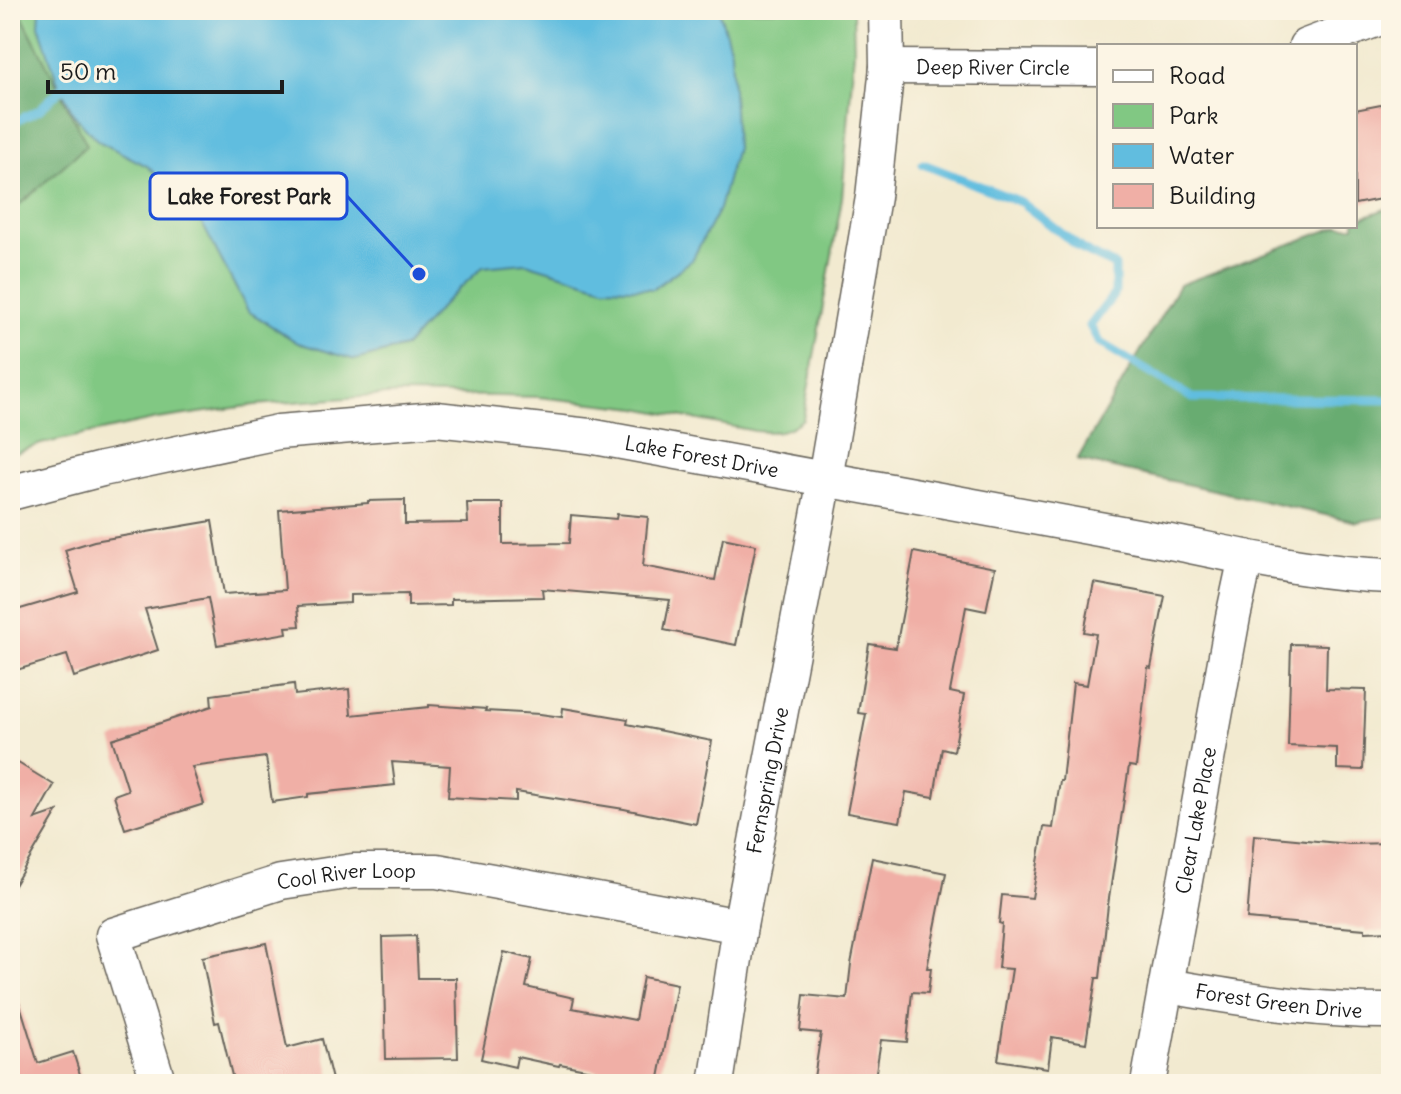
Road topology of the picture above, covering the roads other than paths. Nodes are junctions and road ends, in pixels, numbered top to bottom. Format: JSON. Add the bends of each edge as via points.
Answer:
{"nodes":[{"id":1,"x":886,"y":10,"type":"edge"},
{"id":2,"x":1391,"y":14,"type":"edge"},
{"id":3,"x":1311,"y":44,"type":"edge"},
{"id":4,"x":887,"y":67,"type":"junction"},
{"id":5,"x":1097,"y":68,"type":"edge"},
{"id":6,"x":825,"y":479,"type":"junction"},
{"id":7,"x":10,"y":493,"type":"edge"},
{"id":8,"x":1246,"y":557,"type":"junction"},
{"id":9,"x":1391,"y":576,"type":"edge"},
{"id":10,"x":740,"y":926,"type":"junction"},
{"id":11,"x":1166,"y":986,"type":"junction"},
{"id":12,"x":1391,"y":1011,"type":"edge"},
{"id":13,"x":159,"y":1084,"type":"edge"},
{"id":14,"x":716,"y":1084,"type":"edge"},
{"id":15,"x":1148,"y":1084,"type":"edge"}],
"edges":[{"from":1,"to":4,"type":"street","name":"Fernspring Drive"},
{"from":2,"to":3,"type":"street"},
{"from":4,"to":5,"type":"street","name":"Deep River Circle"},
{"from":4,"to":6,"type":"street","name":"Fernspring Drive","via":[[873,197]]},
{"from":6,"to":7,"type":"street","name":"Lake Forest Drive","via":[[589,436],[436,419],[278,432]]},
{"from":6,"to":8,"type":"street","name":"Lake Forest Drive"},
{"from":6,"to":10,"type":"street","name":"Fernspring Drive"},
{"from":8,"to":9,"type":"street","name":"Lake Forest Drive"},
{"from":8,"to":11,"type":"street","name":"Clear Lake Place"},
{"from":10,"to":13,"type":"street","name":"Cool River Loop","via":[[437,871],[353,871],[281,882],[113,935]]},
{"from":10,"to":14,"type":"street","name":"Fernspring Drive"},
{"from":11,"to":12,"type":"street","name":"Forest Green Drive","via":[[1294,1006]]},
{"from":11,"to":15,"type":"street","name":"Clear Lake Place"}]}
